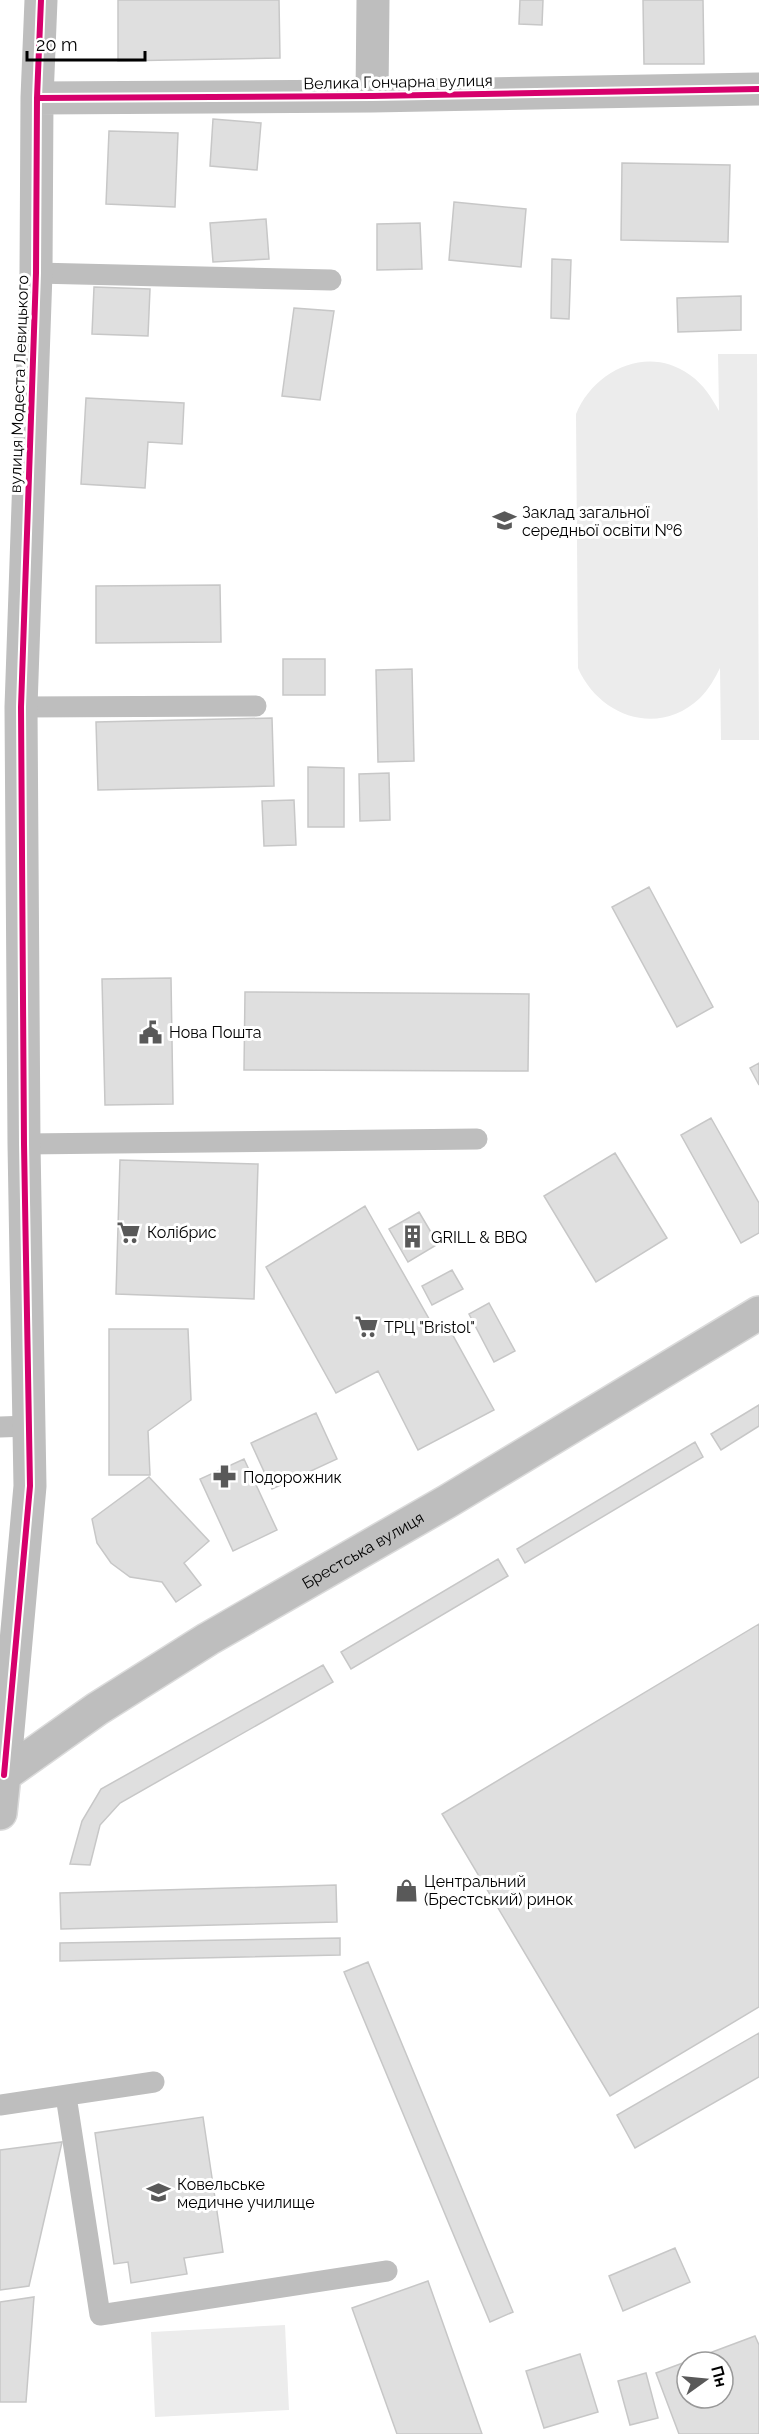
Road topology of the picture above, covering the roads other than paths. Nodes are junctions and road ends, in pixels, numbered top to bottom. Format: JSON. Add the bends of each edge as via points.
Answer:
{"nodes":[{"id":1,"x":41,"y":0,"type":"edge"},
{"id":2,"x":373,"y":0,"type":"edge"},
{"id":3,"x":759,"y":89,"type":"edge"},
{"id":4,"x":372,"y":96,"type":"junction"},
{"id":5,"x":37,"y":98,"type":"junction"},
{"id":6,"x":36,"y":273,"type":"junction"},
{"id":7,"x":331,"y":280,"type":"dead end"},
{"id":8,"x":256,"y":706,"type":"dead end"},
{"id":9,"x":21,"y":707,"type":"junction"},
{"id":10,"x":11,"y":828,"type":"edge"},
{"id":11,"x":477,"y":1139,"type":"dead end"},
{"id":12,"x":24,"y":1144,"type":"junction"},
{"id":13,"x":759,"y":1313,"type":"edge"},
{"id":14,"x":15,"y":1426,"type":"edge"},
{"id":15,"x":4,"y":1775,"type":"junction"},
{"id":16,"x":0,"y":1813,"type":"edge"},
{"id":17,"x":154,"y":2082,"type":"dead end"},
{"id":18,"x":66,"y":2096,"type":"junction"},
{"id":19,"x":0,"y":2105,"type":"edge"},
{"id":20,"x":387,"y":2271,"type":"dead end"}],
"edges":[{"from":1,"to":5,"type":"street","name":"вулиця Модеста Левицького"},
{"from":2,"to":4,"type":"street"},
{"from":3,"to":4,"type":"street","name":"Велика Гончарна вулиця"},
{"from":4,"to":5,"type":"street","name":"Велика Гончарна вулиця"},
{"from":5,"to":6,"type":"street","name":"вулиця Модеста Левицького"},
{"from":6,"to":7,"type":"lane"},
{"from":6,"to":9,"type":"street","name":"вулиця Модеста Левицького"},
{"from":8,"to":9,"type":"lane"},
{"from":9,"to":10,"type":"street","name":"вулиця Модеста Левицького"},
{"from":10,"to":12,"type":"street","name":"вулиця Модеста Левицького"},
{"from":11,"to":12,"type":"lane"},
{"from":12,"to":14,"type":"street","name":"вулиця Модеста Левицького"},
{"from":13,"to":15,"type":"street","name":"Брестська вулиця","via":[[448,1501],[208,1639],[97,1709]]},
{"from":14,"to":15,"type":"street","name":"вулиця Модеста Левицького","via":[[30,1486]]},
{"from":15,"to":16,"type":"street"},
{"from":17,"to":18,"type":"lane"},
{"from":18,"to":19,"type":"lane"},
{"from":18,"to":20,"type":"lane","via":[[100,2315]]}]}
